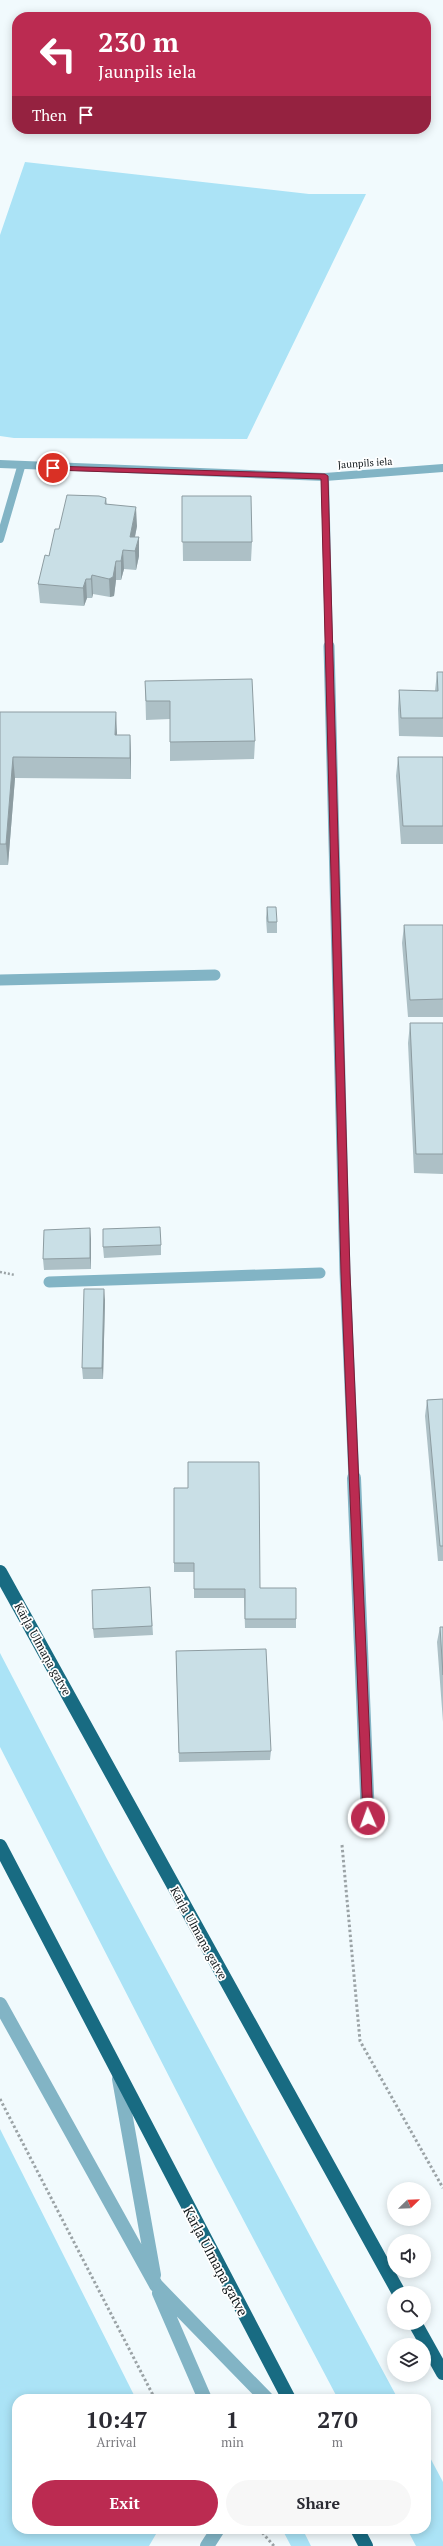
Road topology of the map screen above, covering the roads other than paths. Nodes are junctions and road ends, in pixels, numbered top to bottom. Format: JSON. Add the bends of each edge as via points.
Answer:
{"nodes":[{"id":1,"x":0,"y":464,"type":"edge"},
{"id":2,"x":21,"y":467,"type":"junction"},
{"id":3,"x":443,"y":468,"type":"edge"},
{"id":4,"x":325,"y":476,"type":"junction"},
{"id":5,"x":0,"y":539,"type":"edge"},
{"id":6,"x":215,"y":975,"type":"dead end"},
{"id":7,"x":0,"y":980,"type":"edge"},
{"id":8,"x":320,"y":1273,"type":"dead end"},
{"id":9,"x":49,"y":1282,"type":"dead end"},
{"id":10,"x":0,"y":1572,"type":"edge"},
{"id":11,"x":368,"y":1818,"type":"dead end"},
{"id":12,"x":0,"y":1846,"type":"edge"},
{"id":13,"x":0,"y":2004,"type":"edge"},
{"id":14,"x":118,"y":2076,"type":"junction"},
{"id":15,"x":156,"y":2285,"type":"junction"},
{"id":16,"x":395,"y":2286,"type":"edge"},
{"id":17,"x":419,"y":2330,"type":"edge"},
{"id":18,"x":443,"y":2373,"type":"edge"},
{"id":19,"x":203,"y":2394,"type":"edge"},
{"id":20,"x":262,"y":2394,"type":"edge"},
{"id":21,"x":286,"y":2394,"type":"edge"},
{"id":22,"x":215,"y":2534,"type":"edge"},
{"id":23,"x":360,"y":2534,"type":"edge"},
{"id":24,"x":207,"y":2546,"type":"edge"},
{"id":25,"x":366,"y":2546,"type":"edge"}],
"edges":[{"from":1,"to":2,"type":"street","name":"Jaunpils iela"},
{"from":2,"to":4,"type":"street","name":"Jaunpils iela"},
{"from":2,"to":5,"type":"street"},
{"from":3,"to":4,"type":"street","name":"Jaunpils iela"},
{"from":4,"to":11,"type":"street","via":[[345,1273]]},
{"from":6,"to":7,"type":"street"},
{"from":8,"to":9,"type":"street"},
{"from":10,"to":16,"type":"highway","name":"Kārļa Ulmaņa gatve"},
{"from":12,"to":14,"type":"highway","name":"Kārļa Ulmaņa gatve"},
{"from":13,"to":15,"type":"street"},
{"from":14,"to":15,"type":"street"},
{"from":14,"to":21,"type":"highway","name":"Kārļa Ulmaņa gatve"},
{"from":15,"to":19,"type":"street"},
{"from":15,"to":20,"type":"street"},
{"from":17,"to":18,"type":"highway"},
{"from":22,"to":24,"type":"street"},
{"from":23,"to":25,"type":"highway"}]}
